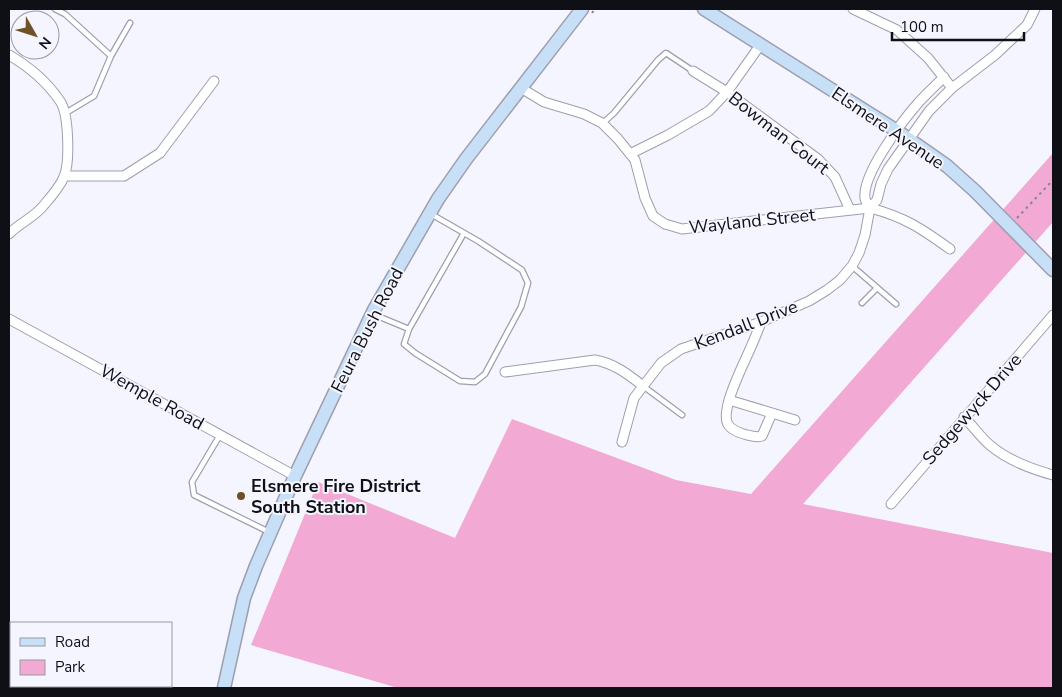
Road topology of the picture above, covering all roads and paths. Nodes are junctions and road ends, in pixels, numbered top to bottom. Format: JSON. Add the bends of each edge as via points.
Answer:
{"nodes":[{"id":1,"x":55,"y":9,"type":"edge"},
{"id":2,"x":582,"y":9,"type":"edge"},
{"id":3,"x":704,"y":9,"type":"edge"},
{"id":4,"x":853,"y":9,"type":"edge"},
{"id":5,"x":1035,"y":9,"type":"edge"},
{"id":6,"x":130,"y":23,"type":"dead end"},
{"id":7,"x":761,"y":44,"type":"junction"},
{"id":8,"x":9,"y":55,"type":"edge"},
{"id":9,"x":112,"y":56,"type":"junction"},
{"id":10,"x":693,"y":71,"type":"joint"},
{"id":11,"x":944,"y":78,"type":"junction"},
{"id":12,"x":214,"y":81,"type":"dead end"},
{"id":13,"x":521,"y":88,"type":"junction"},
{"id":14,"x":952,"y":88,"type":"junction"},
{"id":15,"x":727,"y":92,"type":"junction"},
{"id":16,"x":64,"y":114,"type":"junction"},
{"id":17,"x":602,"y":123,"type":"junction"},
{"id":18,"x":897,"y":131,"type":"junction"},
{"id":19,"x":909,"y":139,"type":"junction"},
{"id":20,"x":630,"y":154,"type":"junction"},
{"id":21,"x":64,"y":176,"type":"junction"},
{"id":22,"x":1053,"y":180,"type":"edge"},
{"id":23,"x":870,"y":208,"type":"junction"},
{"id":24,"x":850,"y":210,"type":"junction"},
{"id":25,"x":430,"y":213,"type":"junction"},
{"id":26,"x":1010,"y":226,"type":"junction"},
{"id":27,"x":10,"y":231,"type":"edge"},
{"id":28,"x":464,"y":233,"type":"junction"},
{"id":29,"x":950,"y":249,"type":"dead end"},
{"id":30,"x":852,"y":266,"type":"junction"},
{"id":31,"x":1053,"y":270,"type":"edge"},
{"id":32,"x":877,"y":288,"type":"junction"},
{"id":33,"x":862,"y":303,"type":"dead end"},
{"id":34,"x":896,"y":304,"type":"dead end"},
{"id":35,"x":372,"y":314,"type":"junction"},
{"id":36,"x":1053,"y":315,"type":"edge"},
{"id":37,"x":9,"y":318,"type":"edge"},
{"id":38,"x":761,"y":322,"type":"junction"},
{"id":39,"x":409,"y":329,"type":"junction"},
{"id":40,"x":505,"y":372,"type":"dead end"},
{"id":41,"x":643,"y":386,"type":"junction"},
{"id":42,"x":729,"y":400,"type":"junction"},
{"id":43,"x":772,"y":413,"type":"junction"},
{"id":44,"x":682,"y":415,"type":"dead end"},
{"id":45,"x":964,"y":417,"type":"junction"},
{"id":46,"x":795,"y":420,"type":"dead end"},
{"id":47,"x":220,"y":435,"type":"junction"},
{"id":48,"x":622,"y":442,"type":"dead end"},
{"id":49,"x":295,"y":476,"type":"junction"},
{"id":50,"x":1053,"y":476,"type":"edge"},
{"id":51,"x":891,"y":504,"type":"dead end"},
{"id":52,"x":270,"y":533,"type":"junction"},
{"id":53,"x":224,"y":688,"type":"edge"}],
"edges":[{"from":1,"to":9,"type":"lane","via":[[65,14]]},
{"from":2,"to":13,"type":"main road","name":"Feura Bush Road"},
{"from":3,"to":7,"type":"main road","name":"Elsmere Avenue"},
{"from":4,"to":11,"type":"street","via":[[897,30],[928,58]]},
{"from":5,"to":14,"type":"street","name":"Kendall Drive","via":[[1028,25]]},
{"from":6,"to":9,"type":"lane"},
{"from":7,"to":15,"type":"street"},
{"from":7,"to":18,"type":"main road","name":"Elsmere Avenue"},
{"from":8,"to":16,"type":"street","via":[[25,64],[48,88],[61,102]]},
{"from":9,"to":16,"type":"lane","via":[[94,96]]},
{"from":10,"to":15,"type":"street","name":"Bowman Court"},
{"from":10,"to":17,"type":"lane","via":[[666,53]]},
{"from":11,"to":14,"type":"street"},
{"from":11,"to":18,"type":"street","name":"Kendall Drive","via":[[919,102]]},
{"from":12,"to":21,"type":"street","via":[[160,153],[124,176]]},
{"from":13,"to":17,"type":"street","name":"Wayland Street","via":[[544,102]]},
{"from":13,"to":25,"type":"main road","name":"Feura Bush Road","via":[[466,159]]},
{"from":14,"to":19,"type":"street","name":"Kendall Drive","via":[[929,111]]},
{"from":15,"to":20,"type":"street","via":[[709,112]]},
{"from":15,"to":24,"type":"street","name":"Bowman Court","via":[[818,159],[835,177]]},
{"from":16,"to":21,"type":"street","via":[[68,154]]},
{"from":17,"to":20,"type":"street","name":"Wayland Street"},
{"from":18,"to":19,"type":"main road","name":"Elsmere Avenue"},
{"from":18,"to":23,"type":"street","name":"Kendall Drive","via":[[871,171],[865,199]]},
{"from":19,"to":23,"type":"street","name":"Kendall Drive","via":[[888,170],[877,200]]},
{"from":19,"to":26,"type":"main road","name":"Elsmere Avenue","via":[[947,166]]},
{"from":20,"to":24,"type":"street","name":"Wayland Street","via":[[635,160],[653,216],[682,230]]},
{"from":21,"to":27,"type":"street","via":[[34,216]]},
{"from":22,"to":26,"type":"path"},
{"from":23,"to":24,"type":"street","name":"Wayland Street"},
{"from":23,"to":29,"type":"street","via":[[912,222]]},
{"from":23,"to":30,"type":"street","name":"Kendall Drive","via":[[865,235]]},
{"from":25,"to":28,"type":"lane"},
{"from":25,"to":35,"type":"main road","name":"Feura Bush Road"},
{"from":26,"to":31,"type":"main road","name":"Elsmere Avenue"},
{"from":28,"to":39,"type":"lane"},
{"from":28,"to":39,"type":"lane","via":[[522,270],[528,283],[522,306],[486,374],[475,382],[460,380],[404,344]]},
{"from":30,"to":32,"type":"lane"},
{"from":30,"to":38,"type":"street","name":"Kendall Drive","via":[[827,290]]},
{"from":32,"to":33,"type":"lane"},
{"from":32,"to":34,"type":"lane"},
{"from":35,"to":39,"type":"lane"},
{"from":35,"to":49,"type":"main road","name":"Feura Bush Road"},
{"from":36,"to":45,"type":"street","name":"Sedgewyck Drive"},
{"from":37,"to":47,"type":"street","name":"Wemple Road"},
{"from":38,"to":41,"type":"street","name":"Kendall Drive","via":[[681,349],[661,363]]},
{"from":38,"to":42,"type":"street"},
{"from":40,"to":41,"type":"street","via":[[596,360],[619,369]]},
{"from":41,"to":44,"type":"lane"},
{"from":41,"to":48,"type":"street","name":"Kendall Drive","via":[[634,398]]},
{"from":42,"to":43,"type":"street"},
{"from":42,"to":43,"type":"street","via":[[726,422],[738,432],[762,436]]},
{"from":43,"to":46,"type":"street"},
{"from":45,"to":50,"type":"street","via":[[989,445],[1009,459]]},
{"from":45,"to":51,"type":"street","name":"Sedgewyck Drive"},
{"from":47,"to":49,"type":"street","name":"Wemple Road"},
{"from":47,"to":52,"type":"lane","via":[[192,482],[194,495]]},
{"from":49,"to":52,"type":"main road","name":"Feura Bush Road"},
{"from":52,"to":53,"type":"main road","name":"Feura Bush Road","via":[[244,598]]}]}
